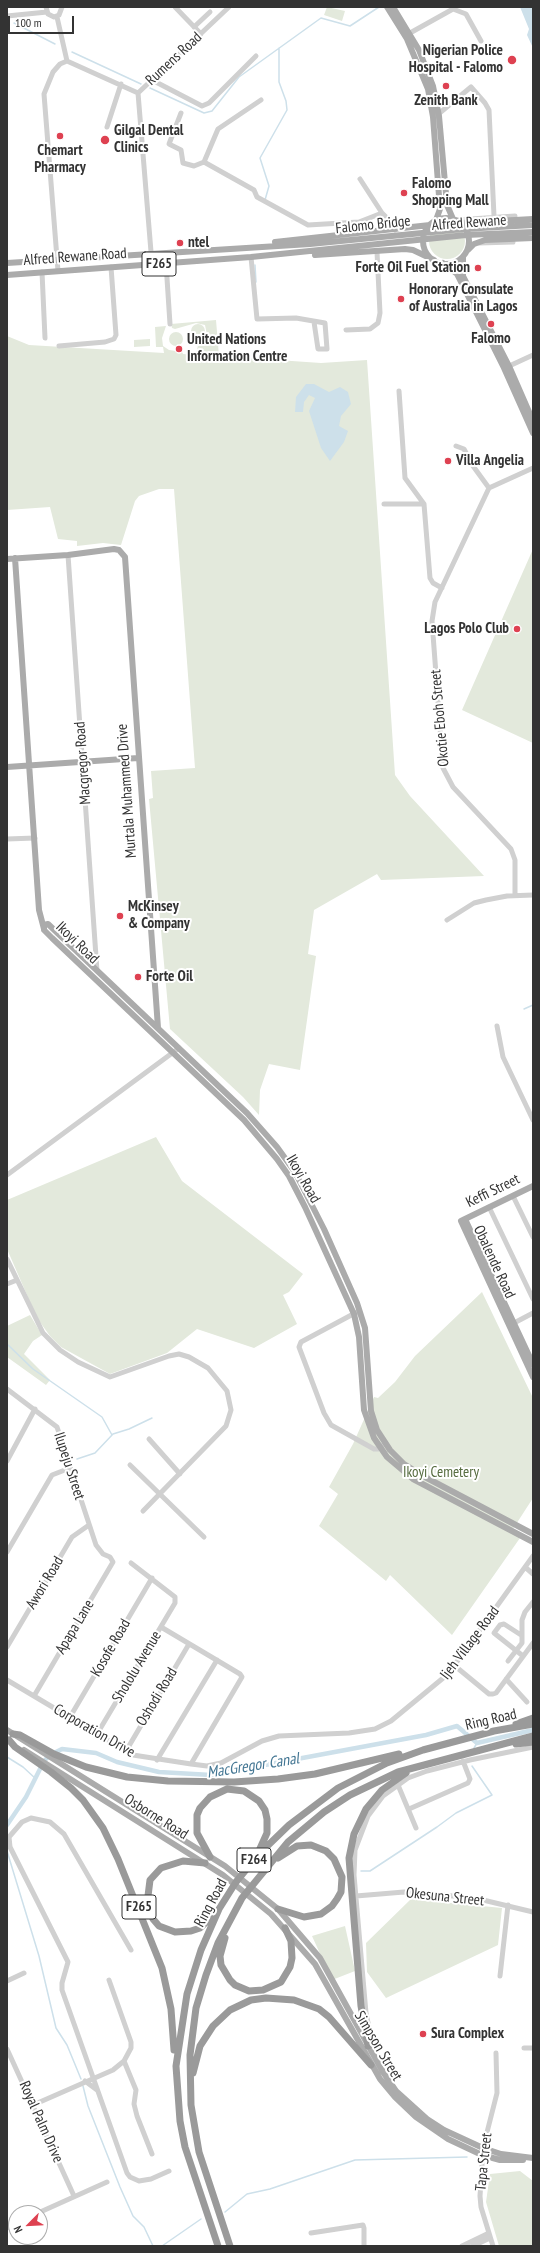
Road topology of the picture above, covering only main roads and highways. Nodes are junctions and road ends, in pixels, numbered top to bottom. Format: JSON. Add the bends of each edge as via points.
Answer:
{"nodes":[{"id":1,"x":387,"y":7,"type":"edge"},
{"id":2,"x":393,"y":7,"type":"edge"},
{"id":3,"x":436,"y":116,"type":"junction"},
{"id":4,"x":533,"y":219,"type":"edge"},
{"id":5,"x":436,"y":220,"type":"junction"},
{"id":6,"x":456,"y":221,"type":"junction"},
{"id":7,"x":430,"y":225,"type":"junction"},
{"id":8,"x":533,"y":225,"type":"edge"},
{"id":9,"x":533,"y":232,"type":"edge"},
{"id":10,"x":533,"y":238,"type":"edge"},
{"id":11,"x":310,"y":244,"type":"joint"},
{"id":12,"x":246,"y":248,"type":"junction"},
{"id":13,"x":312,"y":252,"type":"joint"},
{"id":14,"x":465,"y":254,"type":"junction"},
{"id":15,"x":251,"y":258,"type":"junction"},
{"id":16,"x":434,"y":260,"type":"junction"},
{"id":17,"x":7,"y":263,"type":"edge"},
{"id":18,"x":443,"y":263,"type":"junction"},
{"id":19,"x":7,"y":275,"type":"edge"},
{"id":20,"x":506,"y":367,"type":"junction"},
{"id":21,"x":533,"y":421,"type":"edge"},
{"id":22,"x":533,"y":433,"type":"edge"},
{"id":23,"x":15,"y":558,"type":"junction"},
{"id":24,"x":7,"y":559,"type":"edge"},
{"id":25,"x":138,"y":758,"type":"junction"},
{"id":26,"x":30,"y":766,"type":"junction"},
{"id":27,"x":7,"y":767,"type":"edge"},
{"id":28,"x":46,"y":927,"type":"junction"},
{"id":29,"x":157,"y":1011,"type":"junction"},
{"id":30,"x":147,"y":1017,"type":"junction"},
{"id":31,"x":158,"y":1028,"type":"junction"},
{"id":32,"x":156,"y":1036,"type":"junction"},
{"id":33,"x":177,"y":1051,"type":"junction"},
{"id":34,"x":533,"y":1186,"type":"edge"},
{"id":35,"x":465,"y":1219,"type":"junction"},
{"id":36,"x":533,"y":1364,"type":"edge"},
{"id":37,"x":533,"y":1377,"type":"edge"},
{"id":38,"x":383,"y":1445,"type":"junction"},
{"id":39,"x":522,"y":1529,"type":"junction"},
{"id":40,"x":533,"y":1531,"type":"edge"},
{"id":41,"x":533,"y":1534,"type":"edge"},
{"id":42,"x":533,"y":1542,"type":"edge"},
{"id":43,"x":533,"y":1718,"type":"edge"},
{"id":44,"x":533,"y":1724,"type":"edge"},
{"id":45,"x":494,"y":1731,"type":"junction"},
{"id":46,"x":9,"y":1736,"type":"edge"},
{"id":47,"x":533,"y":1736,"type":"edge"},
{"id":48,"x":533,"y":1742,"type":"edge"},
{"id":49,"x":498,"y":1745,"type":"junction"},
{"id":50,"x":423,"y":1750,"type":"junction"},
{"id":51,"x":37,"y":1753,"type":"junction"},
{"id":52,"x":58,"y":1760,"type":"junction"},
{"id":53,"x":422,"y":1766,"type":"junction"},
{"id":54,"x":52,"y":1770,"type":"junction"},
{"id":55,"x":257,"y":1856,"type":"junction"},
{"id":56,"x":210,"y":1857,"type":"junction"},
{"id":57,"x":271,"y":1862,"type":"junction"},
{"id":58,"x":205,"y":1863,"type":"junction"},
{"id":59,"x":278,"y":1909,"type":"junction"},
{"id":60,"x":219,"y":1910,"type":"junction"},
{"id":61,"x":228,"y":1924,"type":"junction"},
{"id":62,"x":285,"y":1928,"type":"junction"},
{"id":63,"x":369,"y":2049,"type":"junction"},
{"id":64,"x":371,"y":2065,"type":"junction"},
{"id":65,"x":176,"y":2066,"type":"junction"},
{"id":66,"x":190,"y":2088,"type":"junction"},
{"id":67,"x":533,"y":2159,"type":"edge"},
{"id":68,"x":218,"y":2246,"type":"edge"},
{"id":69,"x":230,"y":2246,"type":"edge"}],
"edges":[{"from":1,"to":3,"type":"main road","via":[[416,57]]},
{"from":2,"to":3,"type":"main road","via":[[410,33],[433,86]]},
{"from":3,"to":5,"type":"main road","via":[[440,208]]},
{"from":3,"to":6,"type":"main road","via":[[447,205]]},
{"from":4,"to":6,"type":"main road"},
{"from":5,"to":6,"type":"main road"},
{"from":5,"to":7,"type":"main road"},
{"from":6,"to":14,"type":"main road","via":[[465,227],[469,239]]},
{"from":7,"to":12,"type":"main road","via":[[263,243]]},
{"from":7,"to":16,"type":"main road","via":[[426,230],[424,243]]},
{"from":8,"to":11,"type":"main road","name":"Falomo Bridge","number":"F265"},
{"from":9,"to":13,"type":"main road","name":"Alfred Rewane","number":"F265","via":[[466,235]]},
{"from":10,"to":14,"type":"main road","via":[[485,240],[474,244]]},
{"from":11,"to":12,"type":"main road","name":"Alfred Rewane Road","number":"F265"},
{"from":12,"to":17,"type":"main road","name":"Alfred Rewane Road","number":"F265"},
{"from":13,"to":15,"type":"main road","name":"Alfred Rewane Road","number":"F265"},
{"from":14,"to":18,"type":"main road","via":[[450,263]]},
{"from":14,"to":20,"type":"main road","via":[[463,276]]},
{"from":15,"to":16,"type":"main road","via":[[412,250]]},
{"from":15,"to":19,"type":"main road","name":"Alfred Rewane Road","number":"F265"},
{"from":16,"to":18,"type":"main road"},
{"from":18,"to":20,"type":"main road","via":[[457,274]]},
{"from":20,"to":21,"type":"main road"},
{"from":20,"to":22,"type":"main road"},
{"from":23,"to":24,"type":"main road"},
{"from":23,"to":25,"type":"main road","name":"Murtala Muhammed Drive","via":[[114,549],[122,552]]},
{"from":23,"to":26,"type":"main road"},
{"from":25,"to":26,"type":"main road"},
{"from":25,"to":29,"type":"main road","name":"Murtala Muhammed Drive"},
{"from":26,"to":27,"type":"main road"},
{"from":26,"to":28,"type":"main road","via":[[40,916]]},
{"from":28,"to":30,"type":"main road","name":"Ikoyi Road"},
{"from":28,"to":32,"type":"main road","name":"Ikoyi Road"},
{"from":29,"to":30,"type":"main road"},
{"from":29,"to":31,"type":"main road","name":"Murtala Muhammed Drive"},
{"from":30,"to":31,"type":"main road","name":"Ikoyi Road"},
{"from":31,"to":32,"type":"main road","name":"Murtala Muhammed Drive"},
{"from":31,"to":33,"type":"main road","name":"Ikoyi Road"},
{"from":32,"to":33,"type":"main road","name":"Ikoyi Road"},
{"from":33,"to":38,"type":"main road","name":"Ikoyi Road","via":[[244,1120],[277,1159],[306,1208],[357,1312],[364,1410],[370,1429]]},
{"from":34,"to":35,"type":"main road","name":"Keffi Street"},
{"from":35,"to":36,"type":"main road","name":"Obalende Road"},
{"from":35,"to":37,"type":"main road","name":"Obalende Road","via":[[460,1221]]},
{"from":38,"to":39,"type":"main road","name":"Ikoyi Road","via":[[414,1471]]},
{"from":38,"to":42,"type":"main road","name":"Ikoyi Road","via":[[394,1464],[414,1479]]},
{"from":39,"to":40,"type":"main road"},
{"from":39,"to":41,"type":"main road","name":"Ikoyi Road"},
{"from":43,"to":45,"type":"highway"},
{"from":44,"to":45,"type":"highway","name":"Ring Road","number":"F264"},
{"from":45,"to":50,"type":"highway","name":"Ring Road","number":"F264"},
{"from":46,"to":51,"type":"highway","number":"F265","via":[[15,1747]]},
{"from":46,"to":51,"type":"highway","via":[[20,1735]]},
{"from":47,"to":49,"type":"highway","name":"Ring Road","number":"F264"},
{"from":48,"to":49,"type":"highway"},
{"from":49,"to":53,"type":"highway","name":"Ring Road","number":"F264"},
{"from":50,"to":52,"type":"highway","via":[[315,1774],[234,1782],[168,1781],[127,1777]]},
{"from":50,"to":55,"type":"highway","name":"Ring Road","number":"F264","via":[[374,1769],[326,1796],[289,1825]]},
{"from":51,"to":52,"type":"highway"},
{"from":51,"to":54,"type":"highway","number":"F265"},
{"from":52,"to":56,"type":"main road","name":"Osborne Road","via":[[74,1773]]},
{"from":53,"to":57,"type":"highway","name":"Ring Road","number":"F264","via":[[384,1778],[336,1804],[302,1830]]},
{"from":53,"to":63,"type":"highway","via":[[391,1782],[374,1798],[360,1820],[351,1847],[350,1874],[355,1940],[361,2006]]},
{"from":54,"to":58,"type":"main road","name":"Osborne Road"},
{"from":54,"to":65,"type":"highway","number":"F265","via":[[95,1815],[118,1859],[157,1951],[171,2009]]},
{"from":55,"to":56,"type":"highway","via":[[268,1826],[265,1810],[253,1796],[244,1791],[227,1789],[210,1797],[197,1815],[197,1833]]},
{"from":55,"to":60,"type":"highway","name":"Ring Road","number":"F264","via":[[236,1882]]},
{"from":56,"to":59,"type":"main road","name":"Osborne Road","via":[[241,1877]]},
{"from":57,"to":59,"type":"highway","via":[[297,1846],[311,1845],[326,1851],[334,1859],[342,1885],[337,1899],[327,1911],[312,1917],[294,1915]]},
{"from":57,"to":61,"type":"highway","name":"Ring Road","number":"F264","via":[[242,1898]]},
{"from":58,"to":60,"type":"highway","via":[[175,1862],[161,1868],[154,1874],[147,1887],[147,1904],[159,1926],[175,1932],[191,1931],[205,1924]]},
{"from":58,"to":62,"type":"main road","name":"Osborne Road","via":[[250,1895]]},
{"from":59,"to":63,"type":"main road","name":"Osborne Road","via":[[308,1941],[341,1993]]},
{"from":60,"to":65,"type":"highway","name":"Ring Road","number":"F264","via":[[187,1994]]},
{"from":61,"to":62,"type":"highway","via":[[220,1956],[221,1965],[230,1980],[242,1988],[256,1991],[276,1986],[285,1978],[292,1958],[291,1941]]},
{"from":61,"to":66,"type":"highway","name":"Ring Road","number":"F264","via":[[211,1959],[196,2008],[190,2055]]},
{"from":62,"to":64,"type":"main road","name":"Simpson Street","via":[[315,1964]]},
{"from":63,"to":67,"type":"main road","name":"Osborne Road","via":[[396,2090],[411,2106],[444,2130],[482,2148]]},
{"from":64,"to":66,"type":"highway","via":[[338,2026],[319,2010],[294,2000],[266,1998],[251,2000],[230,2010],[213,2026],[198,2052]]},
{"from":64,"to":67,"type":"main road","name":"Simpson Street","via":[[395,2097],[420,2120],[448,2139],[482,2155],[500,2160]]},
{"from":65,"to":68,"type":"highway","name":"Ring Road","number":"F264","via":[[183,2137]]},
{"from":66,"to":69,"type":"highway","name":"Ring Road","number":"F264","via":[[199,2152]]}]}
